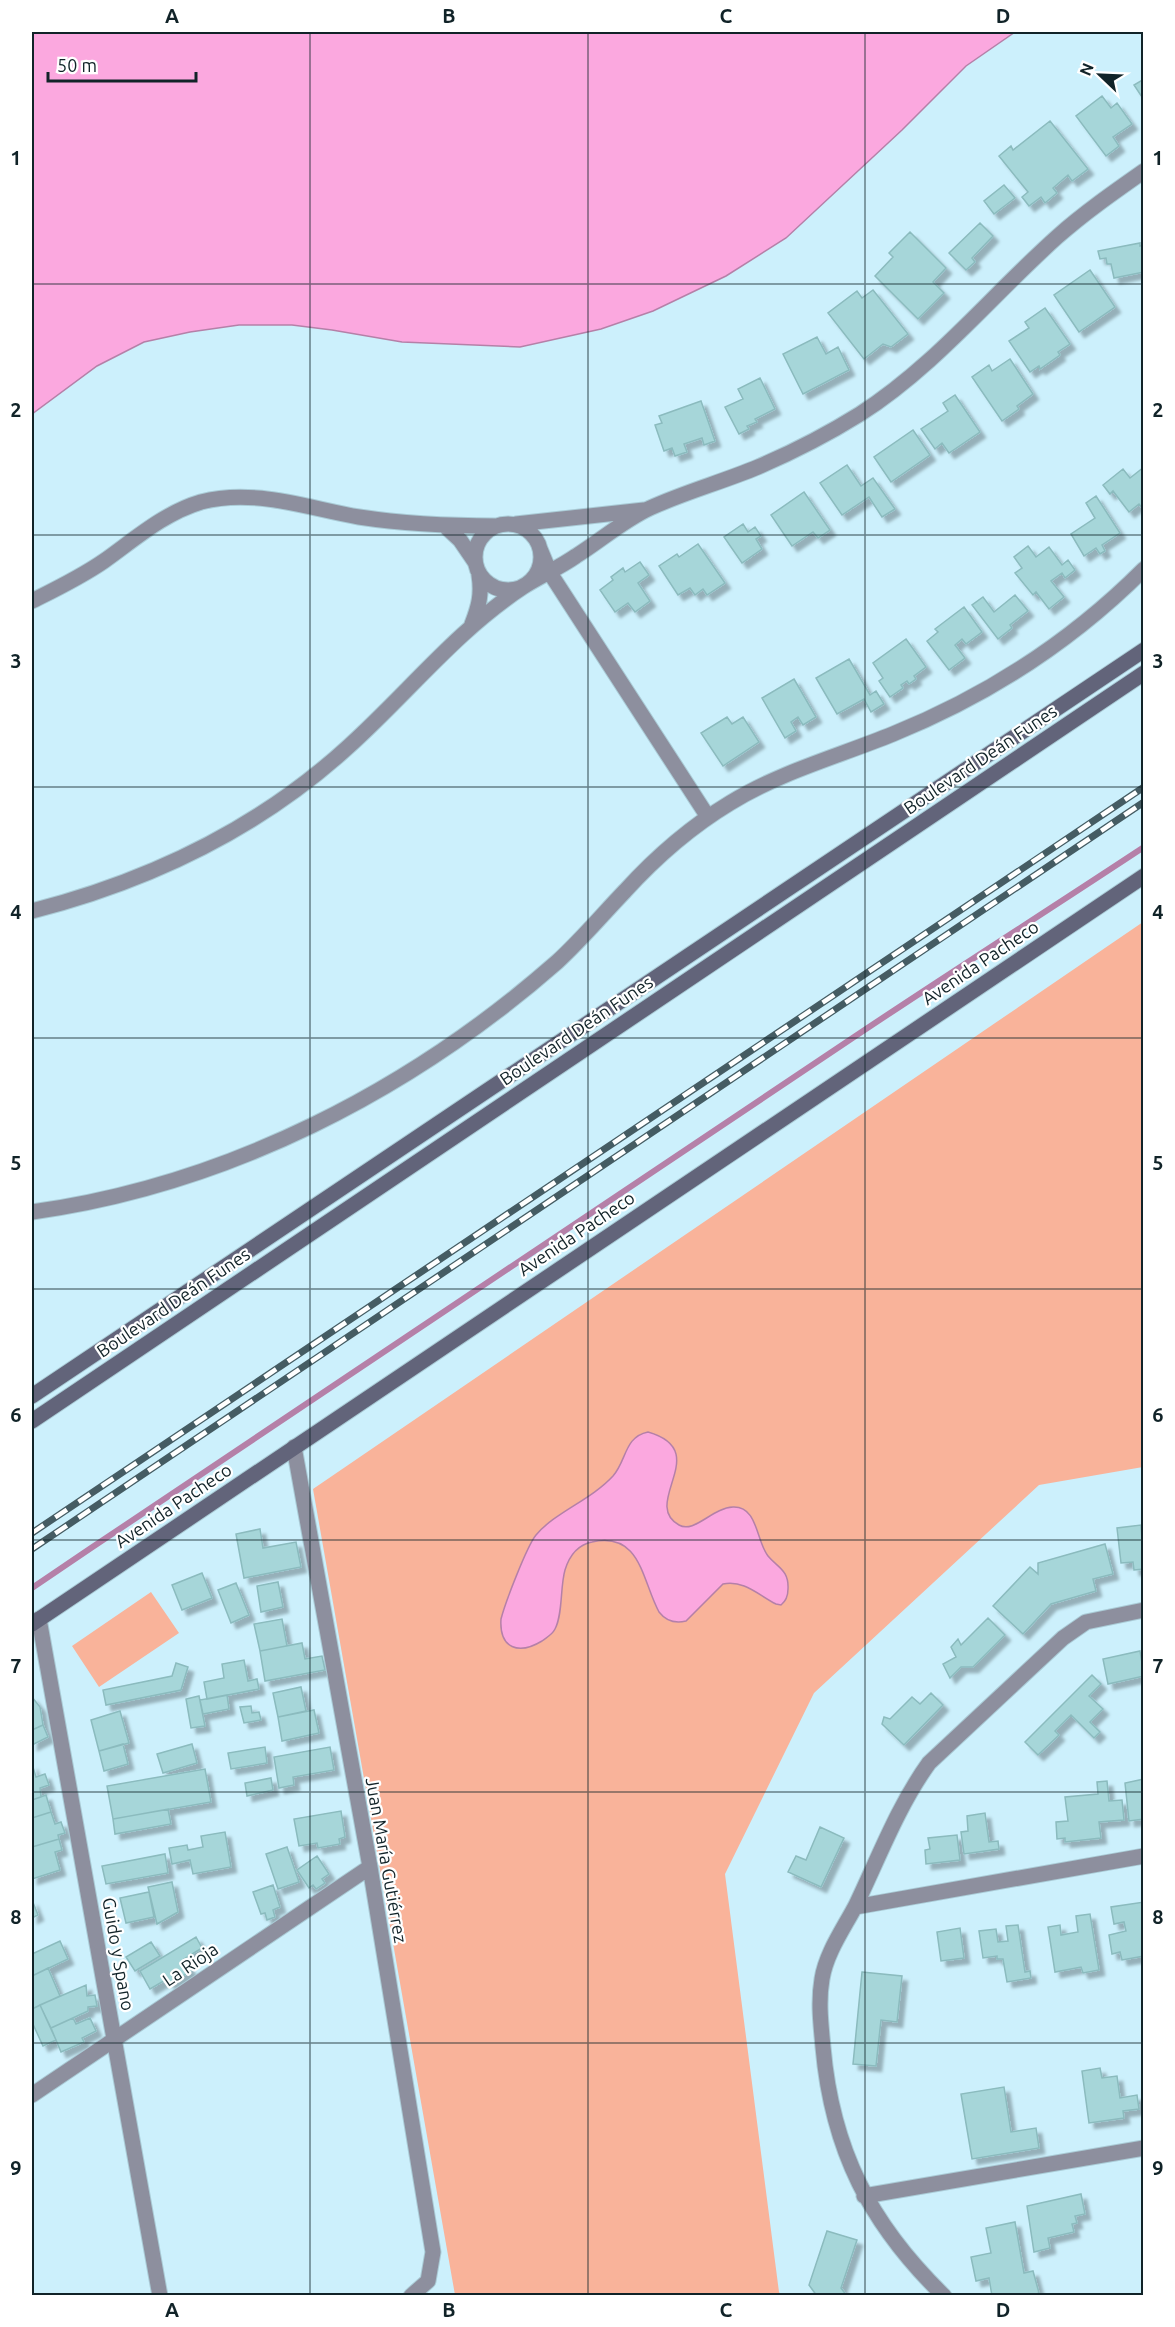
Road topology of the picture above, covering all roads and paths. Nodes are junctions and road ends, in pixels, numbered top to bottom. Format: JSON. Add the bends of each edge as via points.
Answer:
{"nodes":[{"id":1,"x":1143,"y":171,"type":"edge"},
{"id":2,"x":646,"y":509,"type":"junction"},
{"id":3,"x":516,"y":524,"type":"junction"},
{"id":4,"x":496,"y":525,"type":"junction"},
{"id":5,"x":445,"y":526,"type":"junction"},
{"id":6,"x":540,"y":549,"type":"junction"},
{"id":7,"x":477,"y":568,"type":"junction"},
{"id":8,"x":1143,"y":570,"type":"edge"},
{"id":9,"x":550,"y":573,"type":"junction"},
{"id":10,"x":525,"y":585,"type":"junction"},
{"id":11,"x":32,"y":601,"type":"edge"},
{"id":12,"x":472,"y":624,"type":"junction"},
{"id":13,"x":1143,"y":650,"type":"edge"},
{"id":14,"x":1143,"y":673,"type":"edge"},
{"id":15,"x":708,"y":817,"type":"junction"},
{"id":16,"x":1143,"y":876,"type":"edge"},
{"id":17,"x":32,"y":911,"type":"edge"},
{"id":18,"x":32,"y":1212,"type":"edge"},
{"id":19,"x":32,"y":1396,"type":"edge"},
{"id":20,"x":32,"y":1421,"type":"edge"},
{"id":21,"x":294,"y":1447,"type":"junction"},
{"id":22,"x":1143,"y":1610,"type":"edge"},
{"id":23,"x":35,"y":1622,"type":"edge"},
{"id":24,"x":1143,"y":1856,"type":"edge"},
{"id":25,"x":370,"y":1866,"type":"junction"},
{"id":26,"x":855,"y":1907,"type":"junction"},
{"id":27,"x":114,"y":2039,"type":"junction"},
{"id":28,"x":32,"y":2095,"type":"edge"},
{"id":29,"x":1143,"y":2148,"type":"edge"},
{"id":30,"x":864,"y":2196,"type":"junction"},
{"id":31,"x":160,"y":2295,"type":"edge"},
{"id":32,"x":411,"y":2295,"type":"edge"},
{"id":33,"x":944,"y":2295,"type":"edge"}],
"edges":[{"from":1,"to":2,"type":"street","via":[[1058,237],[906,382],[861,413],[759,466]]},
{"from":2,"to":3,"type":"street"},
{"from":2,"to":9,"type":"street"},
{"from":3,"to":4,"type":"street"},
{"from":3,"to":6,"type":"street","via":[[532,533]]},
{"from":4,"to":5,"type":"street"},
{"from":4,"to":7,"type":"street","via":[[479,540],[475,550]]},
{"from":5,"to":7,"type":"street","via":[[460,540]]},
{"from":5,"to":11,"type":"street","via":[[368,518],[255,497],[225,497],[172,513],[101,563]]},
{"from":6,"to":9,"type":"street"},
{"from":6,"to":10,"type":"street","via":[[539,570]]},
{"from":7,"to":10,"type":"street","via":[[486,583],[495,588],[516,590]]},
{"from":7,"to":12,"type":"street","via":[[482,591]]},
{"from":8,"to":15,"type":"street","via":[[1061,641],[967,701],[750,792]]},
{"from":9,"to":10,"type":"street"},
{"from":9,"to":15,"type":"street"},
{"from":10,"to":12,"type":"street"},
{"from":12,"to":17,"type":"street","via":[[347,749],[237,830],[131,881]]},
{"from":13,"to":19,"type":"main road","name":"Boulevard Deán Funes"},
{"from":14,"to":20,"type":"main road","name":"Boulevard Deán Funes"},
{"from":15,"to":18,"type":"street","via":[[652,863],[576,945],[525,990],[406,1074],[281,1140],[206,1169],[126,1193]]},
{"from":16,"to":21,"type":"main road","name":"Avenida Pacheco"},
{"from":21,"to":23,"type":"main road","name":"Avenida Pacheco"},
{"from":21,"to":25,"type":"street","name":"Juan María Gutiérrez"},
{"from":22,"to":26,"type":"street","via":[[1086,1622],[1063,1638],[929,1762],[915,1782]]},
{"from":23,"to":27,"type":"street","name":"Guido y Spano"},
{"from":24,"to":26,"type":"street"},
{"from":25,"to":27,"type":"street","name":"La Rioja"},
{"from":25,"to":32,"type":"street","name":"Juan María Gutiérrez","via":[[433,2252],[428,2280]]},
{"from":26,"to":30,"type":"street","via":[[822,1977],[820,2012],[825,2072],[836,2124],[849,2166]]},
{"from":27,"to":28,"type":"street","name":"La Rioja"},
{"from":27,"to":31,"type":"street","name":"Guido y Spano"},
{"from":29,"to":30,"type":"street"},
{"from":30,"to":33,"type":"street","via":[[924,2276]]}]}
